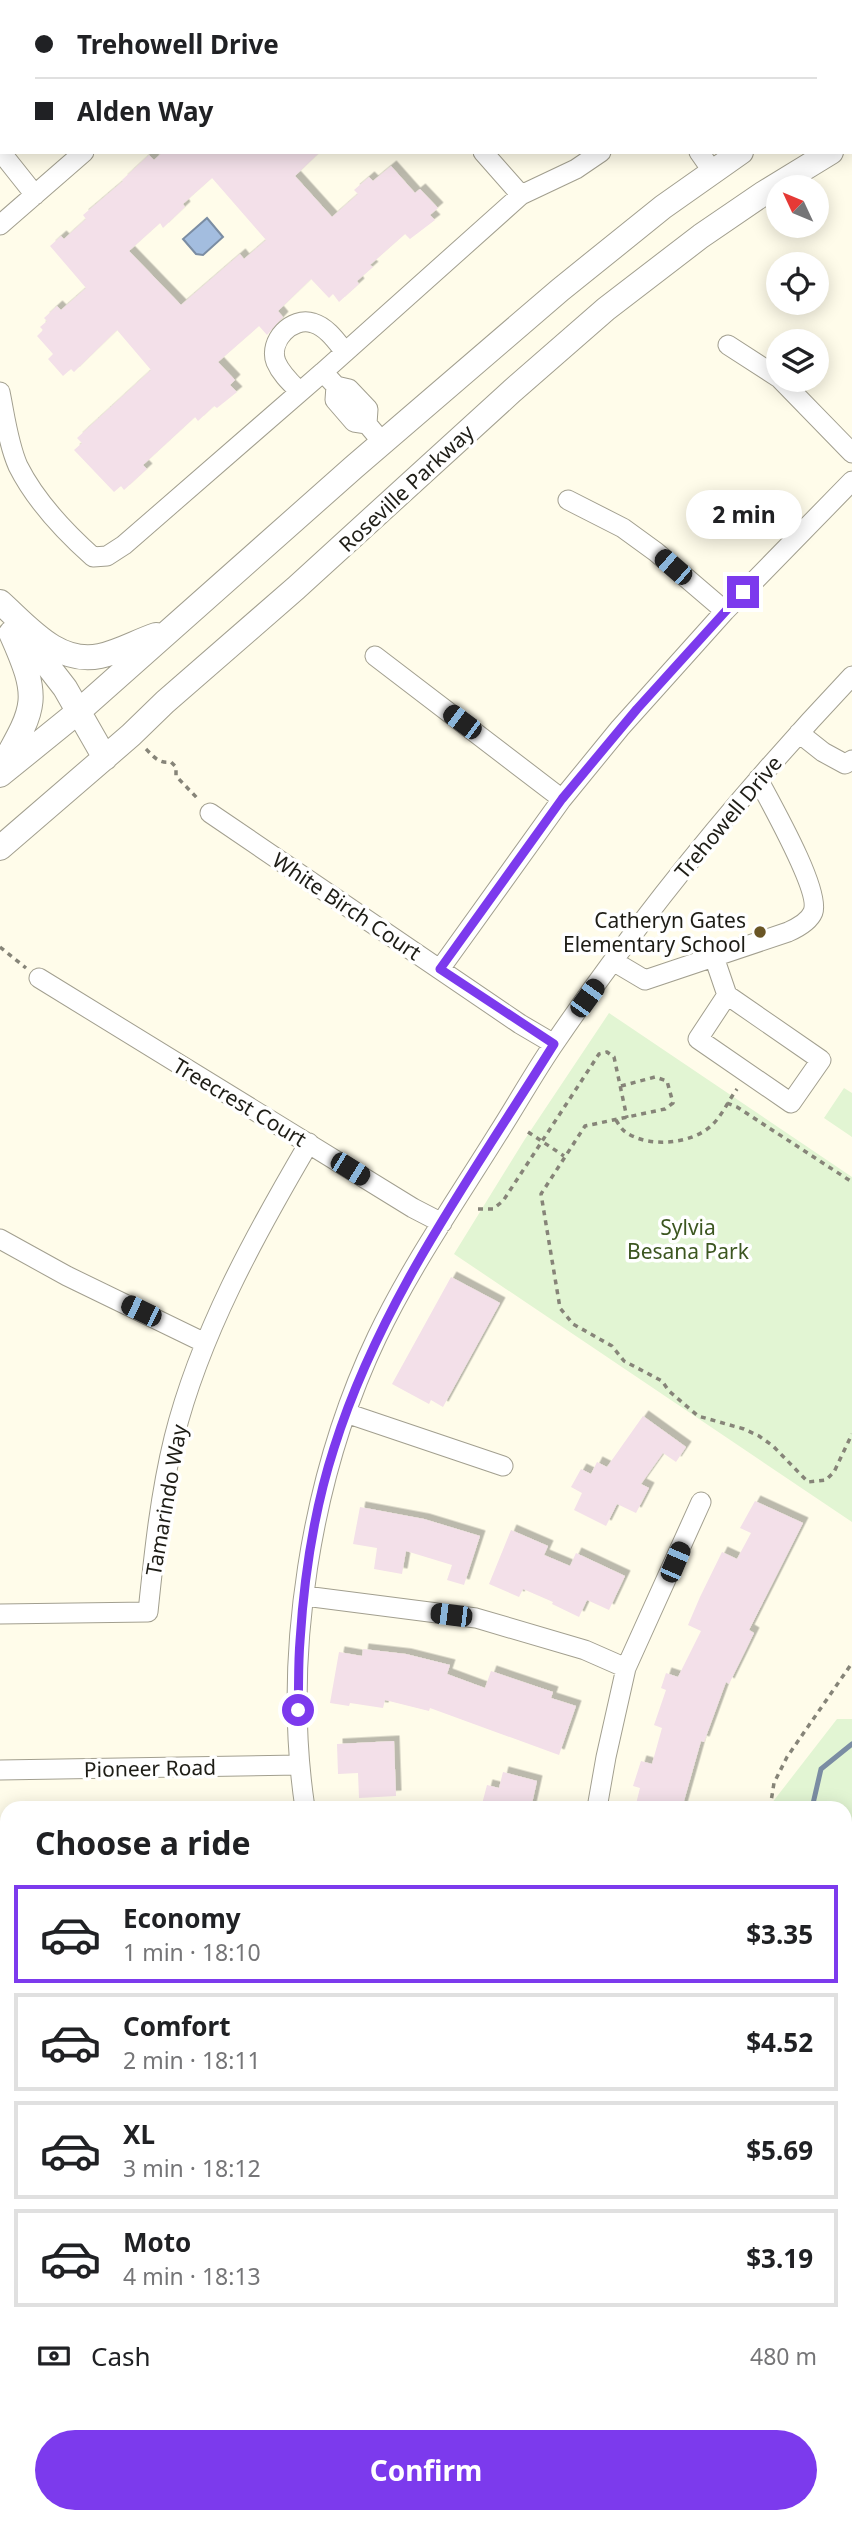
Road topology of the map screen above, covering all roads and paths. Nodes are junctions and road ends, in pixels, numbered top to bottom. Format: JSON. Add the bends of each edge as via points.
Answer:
{"nodes":[{"id":1,"x":2,"y":154,"type":"edge"},
{"id":2,"x":82,"y":154,"type":"edge"},
{"id":3,"x":485,"y":154,"type":"edge"},
{"id":4,"x":598,"y":154,"type":"edge"},
{"id":5,"x":734,"y":154,"type":"edge"},
{"id":6,"x":828,"y":154,"type":"edge"},
{"id":7,"x":706,"y":162,"type":"edge"},
{"id":8,"x":35,"y":195,"type":"junction"},
{"id":9,"x":521,"y":195,"type":"junction"},
{"id":10,"x":0,"y":225,"type":"edge"},
{"id":11,"x":728,"y":345,"type":"dead end"},
{"id":12,"x":345,"y":352,"type":"junction"},
{"id":13,"x":766,"y":370,"type":"edge"},
{"id":14,"x":330,"y":379,"type":"junction"},
{"id":15,"x":0,"y":392,"type":"edge"},
{"id":16,"x":300,"y":392,"type":"junction"},
{"id":17,"x":793,"y":392,"type":"edge"},
{"id":18,"x":383,"y":443,"type":"junction"},
{"id":19,"x":852,"y":453,"type":"edge"},
{"id":20,"x":852,"y":481,"type":"edge"},
{"id":21,"x":568,"y":500,"type":"dead end"},
{"id":22,"x":0,"y":603,"type":"edge"},
{"id":23,"x":0,"y":610,"type":"edge"},
{"id":24,"x":724,"y":611,"type":"junction"},
{"id":25,"x":170,"y":629,"type":"junction"},
{"id":26,"x":375,"y":656,"type":"dead end"},
{"id":27,"x":852,"y":676,"type":"edge"},
{"id":28,"x":79,"y":711,"type":"junction"},
{"id":29,"x":799,"y":733,"type":"junction"},
{"id":30,"x":131,"y":735,"type":"junction"},
{"id":31,"x":105,"y":758,"type":"junction"},
{"id":32,"x":852,"y":760,"type":"edge"},
{"id":33,"x":0,"y":772,"type":"edge"},
{"id":34,"x":758,"y":779,"type":"junction"},
{"id":35,"x":562,"y":799,"type":"junction"},
{"id":36,"x":210,"y":813,"type":"joint"},
{"id":37,"x":0,"y":848,"type":"edge"},
{"id":38,"x":0,"y":947,"type":"edge"},
{"id":39,"x":715,"y":957,"type":"junction"},
{"id":40,"x":613,"y":961,"type":"junction"},
{"id":41,"x":440,"y":969,"type":"junction"},
{"id":42,"x":39,"y":978,"type":"joint"},
{"id":43,"x":727,"y":995,"type":"junction"},
{"id":44,"x":554,"y":1044,"type":"junction"},
{"id":45,"x":748,"y":1072,"type":"junction"},
{"id":46,"x":621,"y":1086,"type":"junction"},
{"id":47,"x":727,"y":1103,"type":"junction"},
{"id":48,"x":627,"y":1118,"type":"junction"},
{"id":49,"x":616,"y":1121,"type":"junction"},
{"id":50,"x":528,"y":1132,"type":"dead end"},
{"id":51,"x":543,"y":1141,"type":"junction"},
{"id":52,"x":309,"y":1143,"type":"junction"},
{"id":53,"x":565,"y":1156,"type":"junction"},
{"id":54,"x":852,"y":1182,"type":"edge"},
{"id":55,"x":478,"y":1209,"type":"dead end"},
{"id":56,"x":442,"y":1223,"type":"junction"},
{"id":57,"x":0,"y":1239,"type":"edge"},
{"id":58,"x":205,"y":1343,"type":"junction"},
{"id":59,"x":346,"y":1413,"type":"junction"},
{"id":60,"x":852,"y":1434,"type":"edge"},
{"id":61,"x":503,"y":1466,"type":"dead end"},
{"id":62,"x":701,"y":1502,"type":"dead end"},
{"id":63,"x":305,"y":1596,"type":"junction"},
{"id":64,"x":0,"y":1614,"type":"edge"},
{"id":65,"x":852,"y":1663,"type":"edge"},
{"id":66,"x":626,"y":1668,"type":"junction"},
{"id":67,"x":299,"y":1765,"type":"junction"},
{"id":68,"x":0,"y":1770,"type":"edge"},
{"id":69,"x":304,"y":1801,"type":"edge"},
{"id":70,"x":598,"y":1801,"type":"edge"},
{"id":71,"x":771,"y":1801,"type":"edge"}],
"edges":[{"from":1,"to":8,"type":"street"},
{"from":2,"to":8,"type":"street"},
{"from":3,"to":9,"type":"street"},
{"from":4,"to":9,"type":"street"},
{"from":5,"to":7,"type":"main road"},
{"from":6,"to":30,"type":"main road","name":"Roseville Parkway","via":[[701,236],[606,309]]},
{"from":7,"to":18,"type":"main road","via":[[663,207]]},
{"from":8,"to":10,"type":"street"},
{"from":9,"to":12,"type":"street"},
{"from":11,"to":13,"type":"street"},
{"from":12,"to":14,"type":"street"},
{"from":12,"to":16,"type":"street","via":[[315,323],[304,321],[283,332],[275,345],[275,360]]},
{"from":14,"to":16,"type":"street"},
{"from":14,"to":18,"type":"street","via":[[349,388],[368,409],[367,424]]},
{"from":15,"to":16,"type":"street","via":[[18,466],[70,537],[93,557],[107,556],[124,545]]},
{"from":17,"to":19,"type":"street"},
{"from":18,"to":25,"type":"main road"},
{"from":20,"to":24,"type":"street"},
{"from":21,"to":24,"type":"street","via":[[623,528]]},
{"from":22,"to":25,"type":"main road","via":[[55,650],[76,656],[99,656]]},
{"from":22,"to":28,"type":"main road"},
{"from":23,"to":33,"type":"main road","via":[[28,676],[32,705]]},
{"from":24,"to":35,"type":"street"},
{"from":25,"to":28,"type":"main road"},
{"from":26,"to":35,"type":"street"},
{"from":27,"to":29,"type":"street","name":"Trehowell Drive"},
{"from":28,"to":31,"type":"main road"},
{"from":28,"to":33,"type":"main road"},
{"from":29,"to":32,"type":"street","via":[[845,764]]},
{"from":29,"to":34,"type":"street","name":"Trehowell Drive"},
{"from":30,"to":31,"type":"main road","name":"Roseville Parkway"},
{"from":30,"to":36,"type":"path","via":[[158,761],[171,762],[176,776]]},
{"from":31,"to":37,"type":"main road","name":"Roseville Parkway"},
{"from":34,"to":39,"type":"street","via":[[806,874],[813,914],[788,932]]},
{"from":34,"to":40,"type":"street","name":"Trehowell Drive"},
{"from":35,"to":41,"type":"street"},
{"from":36,"to":41,"type":"street","name":"White Birch Court"},
{"from":38,"to":42,"type":"path"},
{"from":39,"to":40,"type":"street","via":[[645,981]]},
{"from":39,"to":43,"type":"street"},
{"from":40,"to":44,"type":"street","name":"Trehowell Drive"},
{"from":41,"to":44,"type":"street","name":"White Birch Court"},
{"from":42,"to":52,"type":"street","name":"Treecrest Court"},
{"from":43,"to":45,"type":"street","via":[[698,1039]]},
{"from":43,"to":45,"type":"street","via":[[821,1060],[791,1103]]},
{"from":44,"to":56,"type":"street","name":"Trehowell Drive"},
{"from":45,"to":47,"type":"path"},
{"from":46,"to":48,"type":"path"},
{"from":46,"to":48,"type":"path","via":[[655,1077],[667,1081],[673,1102],[665,1109]]},
{"from":46,"to":51,"type":"path","via":[[614,1057],[607,1052],[599,1054]]},
{"from":47,"to":49,"type":"path","via":[[702,1133],[666,1142],[639,1139]]},
{"from":47,"to":54,"type":"path"},
{"from":48,"to":49,"type":"path"},
{"from":49,"to":53,"type":"path","via":[[585,1126]]},
{"from":50,"to":51,"type":"path"},
{"from":51,"to":53,"type":"path"},
{"from":51,"to":55,"type":"path","via":[[503,1201],[493,1209]]},
{"from":52,"to":56,"type":"street","name":"Treecrest Court"},
{"from":52,"to":58,"type":"street","name":"Tamarindo Way","via":[[256,1233]]},
{"from":53,"to":60,"type":"path","via":[[541,1194],[560,1308],[573,1324],[612,1346],[624,1361],[662,1381],[698,1416],[759,1436],[808,1482],[827,1480]]},
{"from":56,"to":59,"type":"street","name":"Trehowell Drive","via":[[378,1336]]},
{"from":57,"to":58,"type":"street"},
{"from":58,"to":64,"type":"street","name":"Tamarindo Way","via":[[174,1438],[154,1547],[148,1612]]},
{"from":59,"to":61,"type":"street"},
{"from":59,"to":63,"type":"street","name":"Trehowell Drive","via":[[321,1496]]},
{"from":62,"to":66,"type":"street"},
{"from":63,"to":66,"type":"street","via":[[476,1618],[585,1650]]},
{"from":63,"to":67,"type":"street","name":"Trehowell Drive"},
{"from":65,"to":71,"type":"path","via":[[787,1757]]},
{"from":66,"to":70,"type":"street"},
{"from":67,"to":68,"type":"street","name":"Pioneer Road"},
{"from":67,"to":69,"type":"street","name":"Trehowell Drive"}]}
